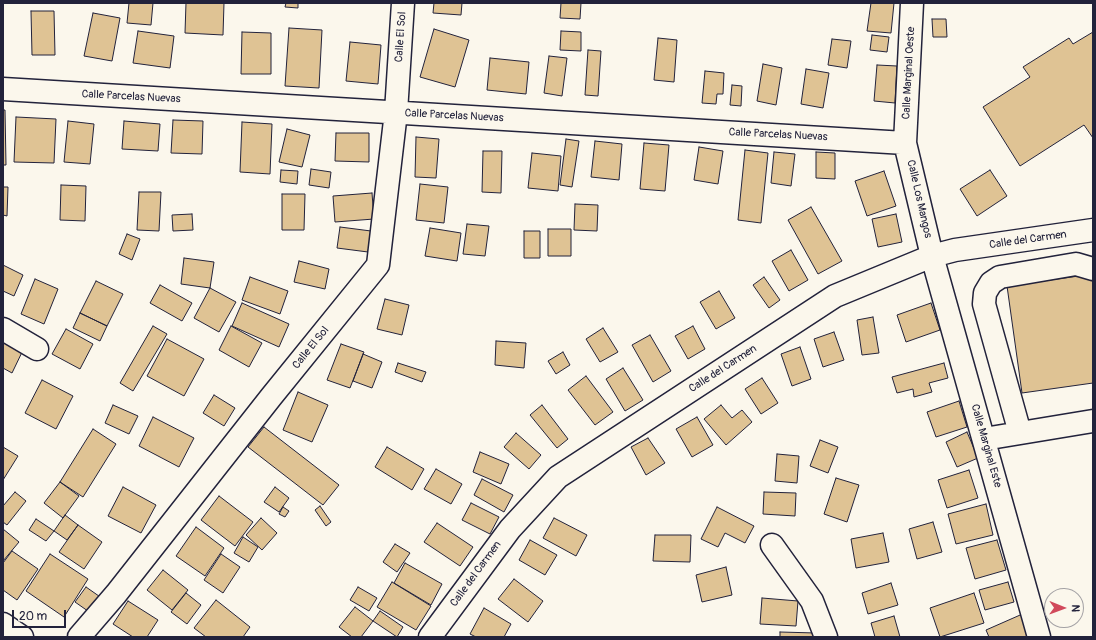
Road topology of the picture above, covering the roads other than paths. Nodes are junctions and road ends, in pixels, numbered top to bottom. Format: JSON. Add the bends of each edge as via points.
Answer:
{"nodes":[{"id":1,"x":404,"y":3,"type":"edge"},
{"id":2,"x":912,"y":3,"type":"edge"},
{"id":3,"x":3,"y":89,"type":"edge"},
{"id":4,"x":396,"y":112,"type":"junction"},
{"id":5,"x":906,"y":143,"type":"junction"},
{"id":6,"x":1093,"y":230,"type":"edge"},
{"id":7,"x":1020,"y":241,"type":"junction"},
{"id":8,"x":932,"y":256,"type":"junction"},
{"id":9,"x":1093,"y":269,"type":"edge"},
{"id":10,"x":1027,"y":272,"type":"junction"},
{"id":11,"x":3,"y":329,"type":"edge"},
{"id":12,"x":37,"y":349,"type":"dead end"},
{"id":13,"x":1093,"y":421,"type":"edge"},
{"id":14,"x":1020,"y":433,"type":"junction"},
{"id":15,"x":984,"y":439,"type":"junction"},
{"id":16,"x":772,"y":545,"type":"dead end"},
{"id":17,"x":3,"y":624,"type":"edge"},
{"id":18,"x":22,"y":637,"type":"edge"},
{"id":19,"x":79,"y":637,"type":"edge"},
{"id":20,"x":430,"y":637,"type":"edge"},
{"id":21,"x":826,"y":637,"type":"edge"},
{"id":22,"x":1039,"y":637,"type":"edge"}],
"edges":[{"from":1,"to":4,"type":"street","name":"Calle El Sol"},
{"from":2,"to":5,"type":"street","name":"Calle Marginal Oeste"},
{"from":3,"to":4,"type":"street","name":"Calle Parcelas Nuevas"},
{"from":4,"to":5,"type":"street","name":"Calle Parcelas Nuevas"},
{"from":4,"to":19,"type":"street","name":"Calle El Sol","via":[[378,265]]},
{"from":5,"to":8,"type":"street","name":"Calle Los Mangos"},
{"from":6,"to":7,"type":"street","name":"Calle del Carmen"},
{"from":7,"to":8,"type":"street","name":"Calle del Carmen","via":[[955,250]]},
{"from":7,"to":10,"type":"street"},
{"from":8,"to":15,"type":"street","name":"Calle Marginal Este"},
{"from":8,"to":20,"type":"street","name":"Calle del Carmen","via":[[835,296],[558,477],[510,529]]},
{"from":9,"to":10,"type":"street","via":[[1076,264]]},
{"from":10,"to":14,"type":"street","via":[[1000,277],[991,283],[985,292],[984,304]]},
{"from":11,"to":12,"type":"street"},
{"from":13,"to":14,"type":"street"},
{"from":14,"to":15,"type":"street"},
{"from":15,"to":22,"type":"street","name":"Calle Marginal Este"},
{"from":16,"to":21,"type":"street","via":[[812,601]]},
{"from":17,"to":18,"type":"street"}]}
